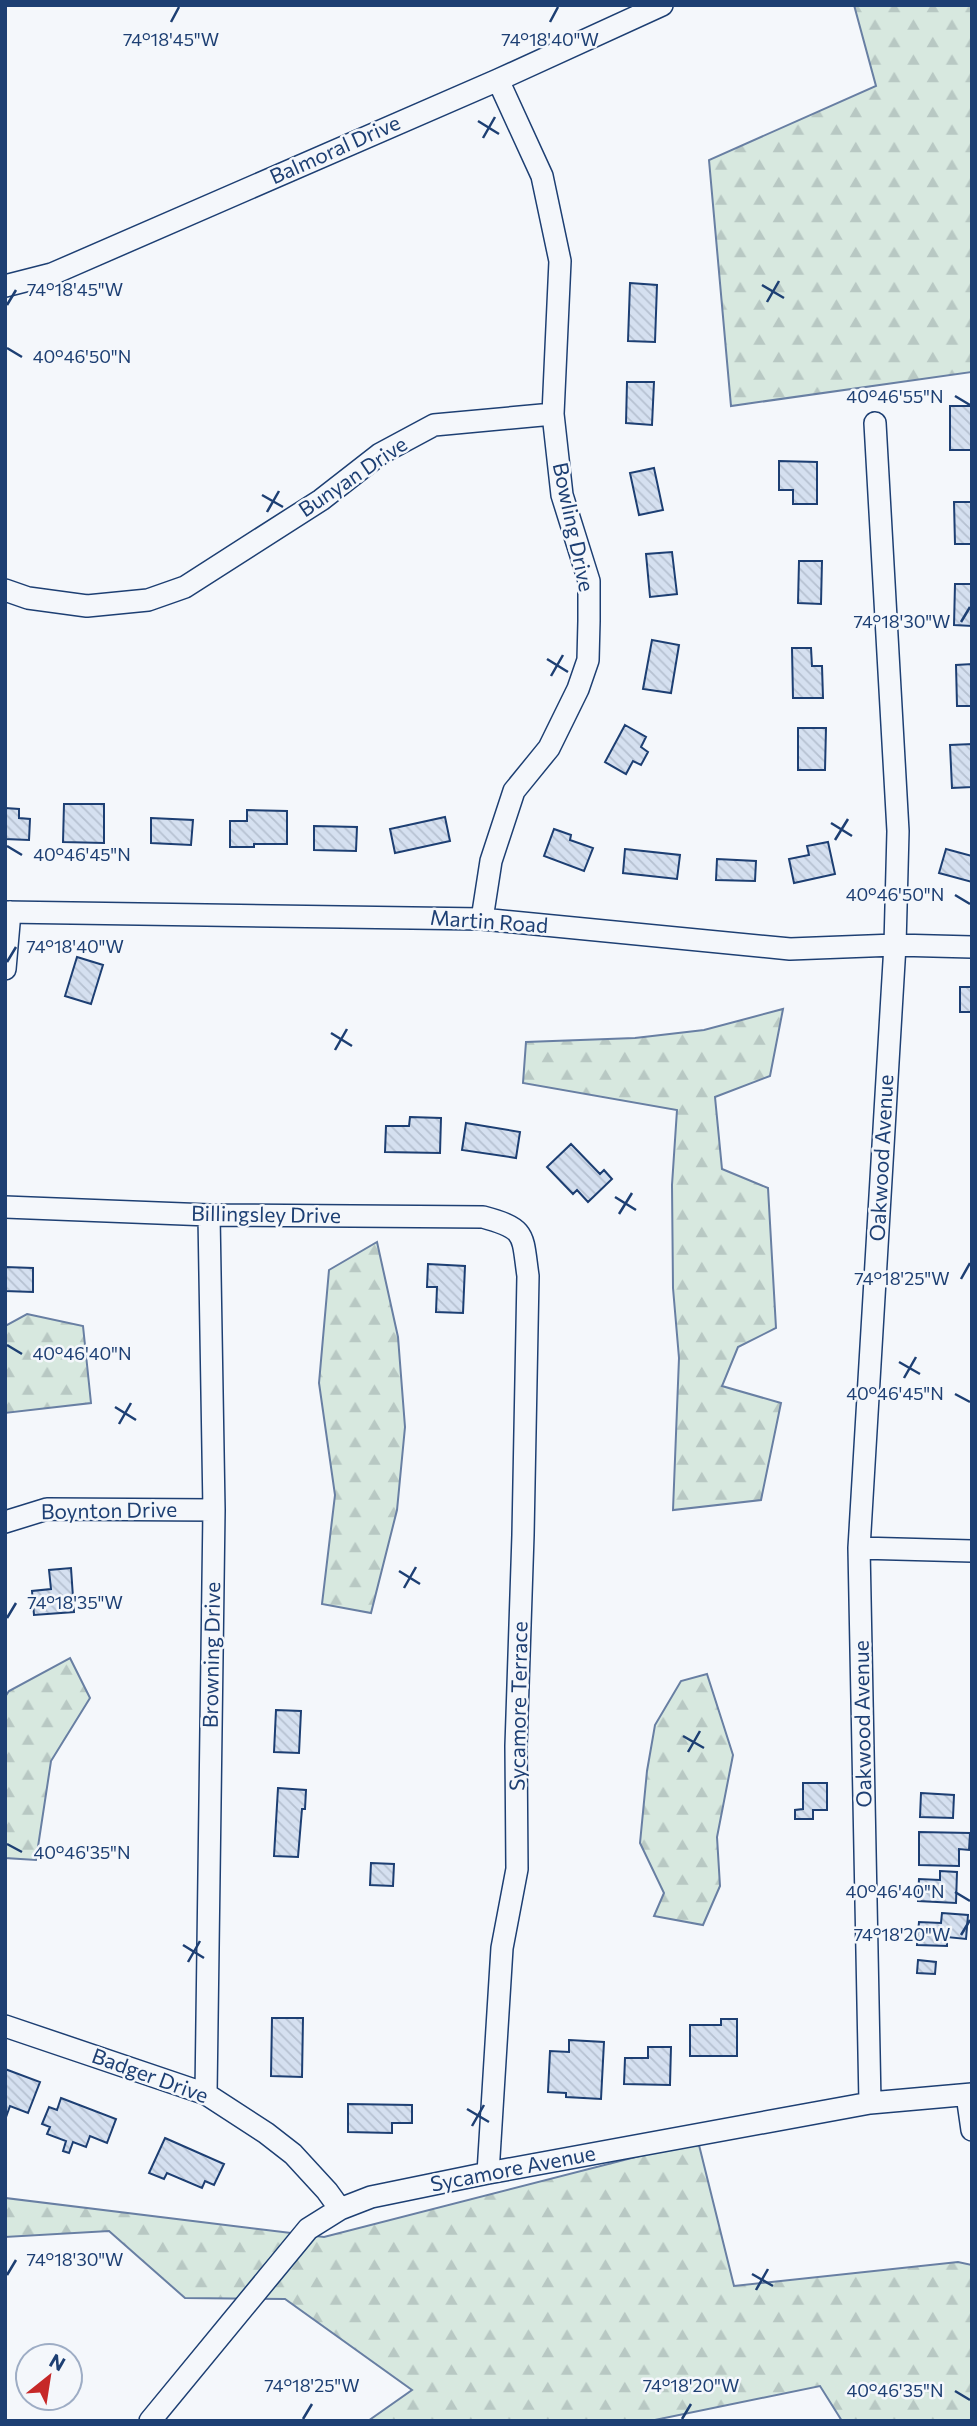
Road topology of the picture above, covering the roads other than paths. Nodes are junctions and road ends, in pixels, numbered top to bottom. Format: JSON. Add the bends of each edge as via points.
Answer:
{"nodes":[{"id":1,"x":662,"y":5,"type":"edge"},
{"id":2,"x":498,"y":79,"type":"junction"},
{"id":3,"x":5,"y":286,"type":"edge"},
{"id":4,"x":553,"y":414,"type":"junction"},
{"id":5,"x":875,"y":423,"type":"dead end"},
{"id":6,"x":5,"y":590,"type":"edge"},
{"id":7,"x":8,"y":912,"type":"edge"},
{"id":8,"x":482,"y":919,"type":"junction"},
{"id":9,"x":895,"y":944,"type":"junction"},
{"id":10,"x":972,"y":947,"type":"edge"},
{"id":11,"x":5,"y":969,"type":"edge"},
{"id":12,"x":5,"y":1207,"type":"edge"},
{"id":13,"x":209,"y":1215,"type":"junction"},
{"id":14,"x":522,"y":1237,"type":"joint"},
{"id":15,"x":214,"y":1510,"type":"junction"},
{"id":16,"x":5,"y":1522,"type":"edge"},
{"id":17,"x":859,"y":1548,"type":"junction"},
{"id":18,"x":972,"y":1551,"type":"edge"},
{"id":19,"x":5,"y":2026,"type":"edge"},
{"id":20,"x":206,"y":2094,"type":"junction"},
{"id":21,"x":969,"y":2094,"type":"edge"},
{"id":22,"x":870,"y":2104,"type":"junction"},
{"id":23,"x":972,"y":2130,"type":"edge"},
{"id":24,"x":488,"y":2173,"type":"junction"},
{"id":25,"x":340,"y":2209,"type":"junction"},
{"id":26,"x":150,"y":2421,"type":"edge"}],
"edges":[{"from":1,"to":2,"type":"street","name":"Balmoral Drive"},
{"from":2,"to":3,"type":"street","name":"Balmoral Drive","via":[[52,274]]},
{"from":2,"to":4,"type":"street","name":"Bowling Drive","via":[[542,176],[560,261]]},
{"from":4,"to":6,"type":"street","name":"Bunyan Drive","via":[[434,425],[380,454],[321,500],[185,587],[148,600],[87,606]]},
{"from":4,"to":8,"type":"street","name":"Bowling Drive","via":[[562,495],[589,582],[588,660],[549,748],[514,791],[491,861]]},
{"from":5,"to":9,"type":"street","name":"Oakwood Avenue","via":[[898,831]]},
{"from":7,"to":8,"type":"street","name":"Martin Road"},
{"from":7,"to":11,"type":"street"},
{"from":8,"to":9,"type":"street","name":"Martin Road","via":[[790,949]]},
{"from":9,"to":10,"type":"street","name":"Martin Road"},
{"from":9,"to":17,"type":"street","name":"Oakwood Avenue"},
{"from":12,"to":13,"type":"street","name":"Billingsley Drive"},
{"from":13,"to":14,"type":"street","name":"Billingsley Drive","via":[[483,1217],[512,1227]]},
{"from":13,"to":15,"type":"street","name":"Browning Drive"},
{"from":14,"to":24,"type":"street","name":"Sycamore Terrace","via":[[528,1276],[517,1869],[502,1948]]},
{"from":15,"to":16,"type":"street","name":"Boynton Drive","via":[[47,1509]]},
{"from":15,"to":20,"type":"street","name":"Browning Drive"},
{"from":17,"to":18,"type":"street"},
{"from":17,"to":22,"type":"street","name":"Oakwood Avenue"},
{"from":19,"to":20,"type":"street","name":"Badger Drive"},
{"from":20,"to":25,"type":"street","name":"Badger Drive","via":[[293,2154]]},
{"from":21,"to":22,"type":"street","name":"Sycamore Avenue"},
{"from":21,"to":23,"type":"street"},
{"from":22,"to":24,"type":"street","name":"Sycamore Avenue"},
{"from":24,"to":25,"type":"street","name":"Sycamore Avenue","via":[[371,2197]]},
{"from":25,"to":26,"type":"street","name":"Sycamore Avenue","via":[[308,2229]]}]}
